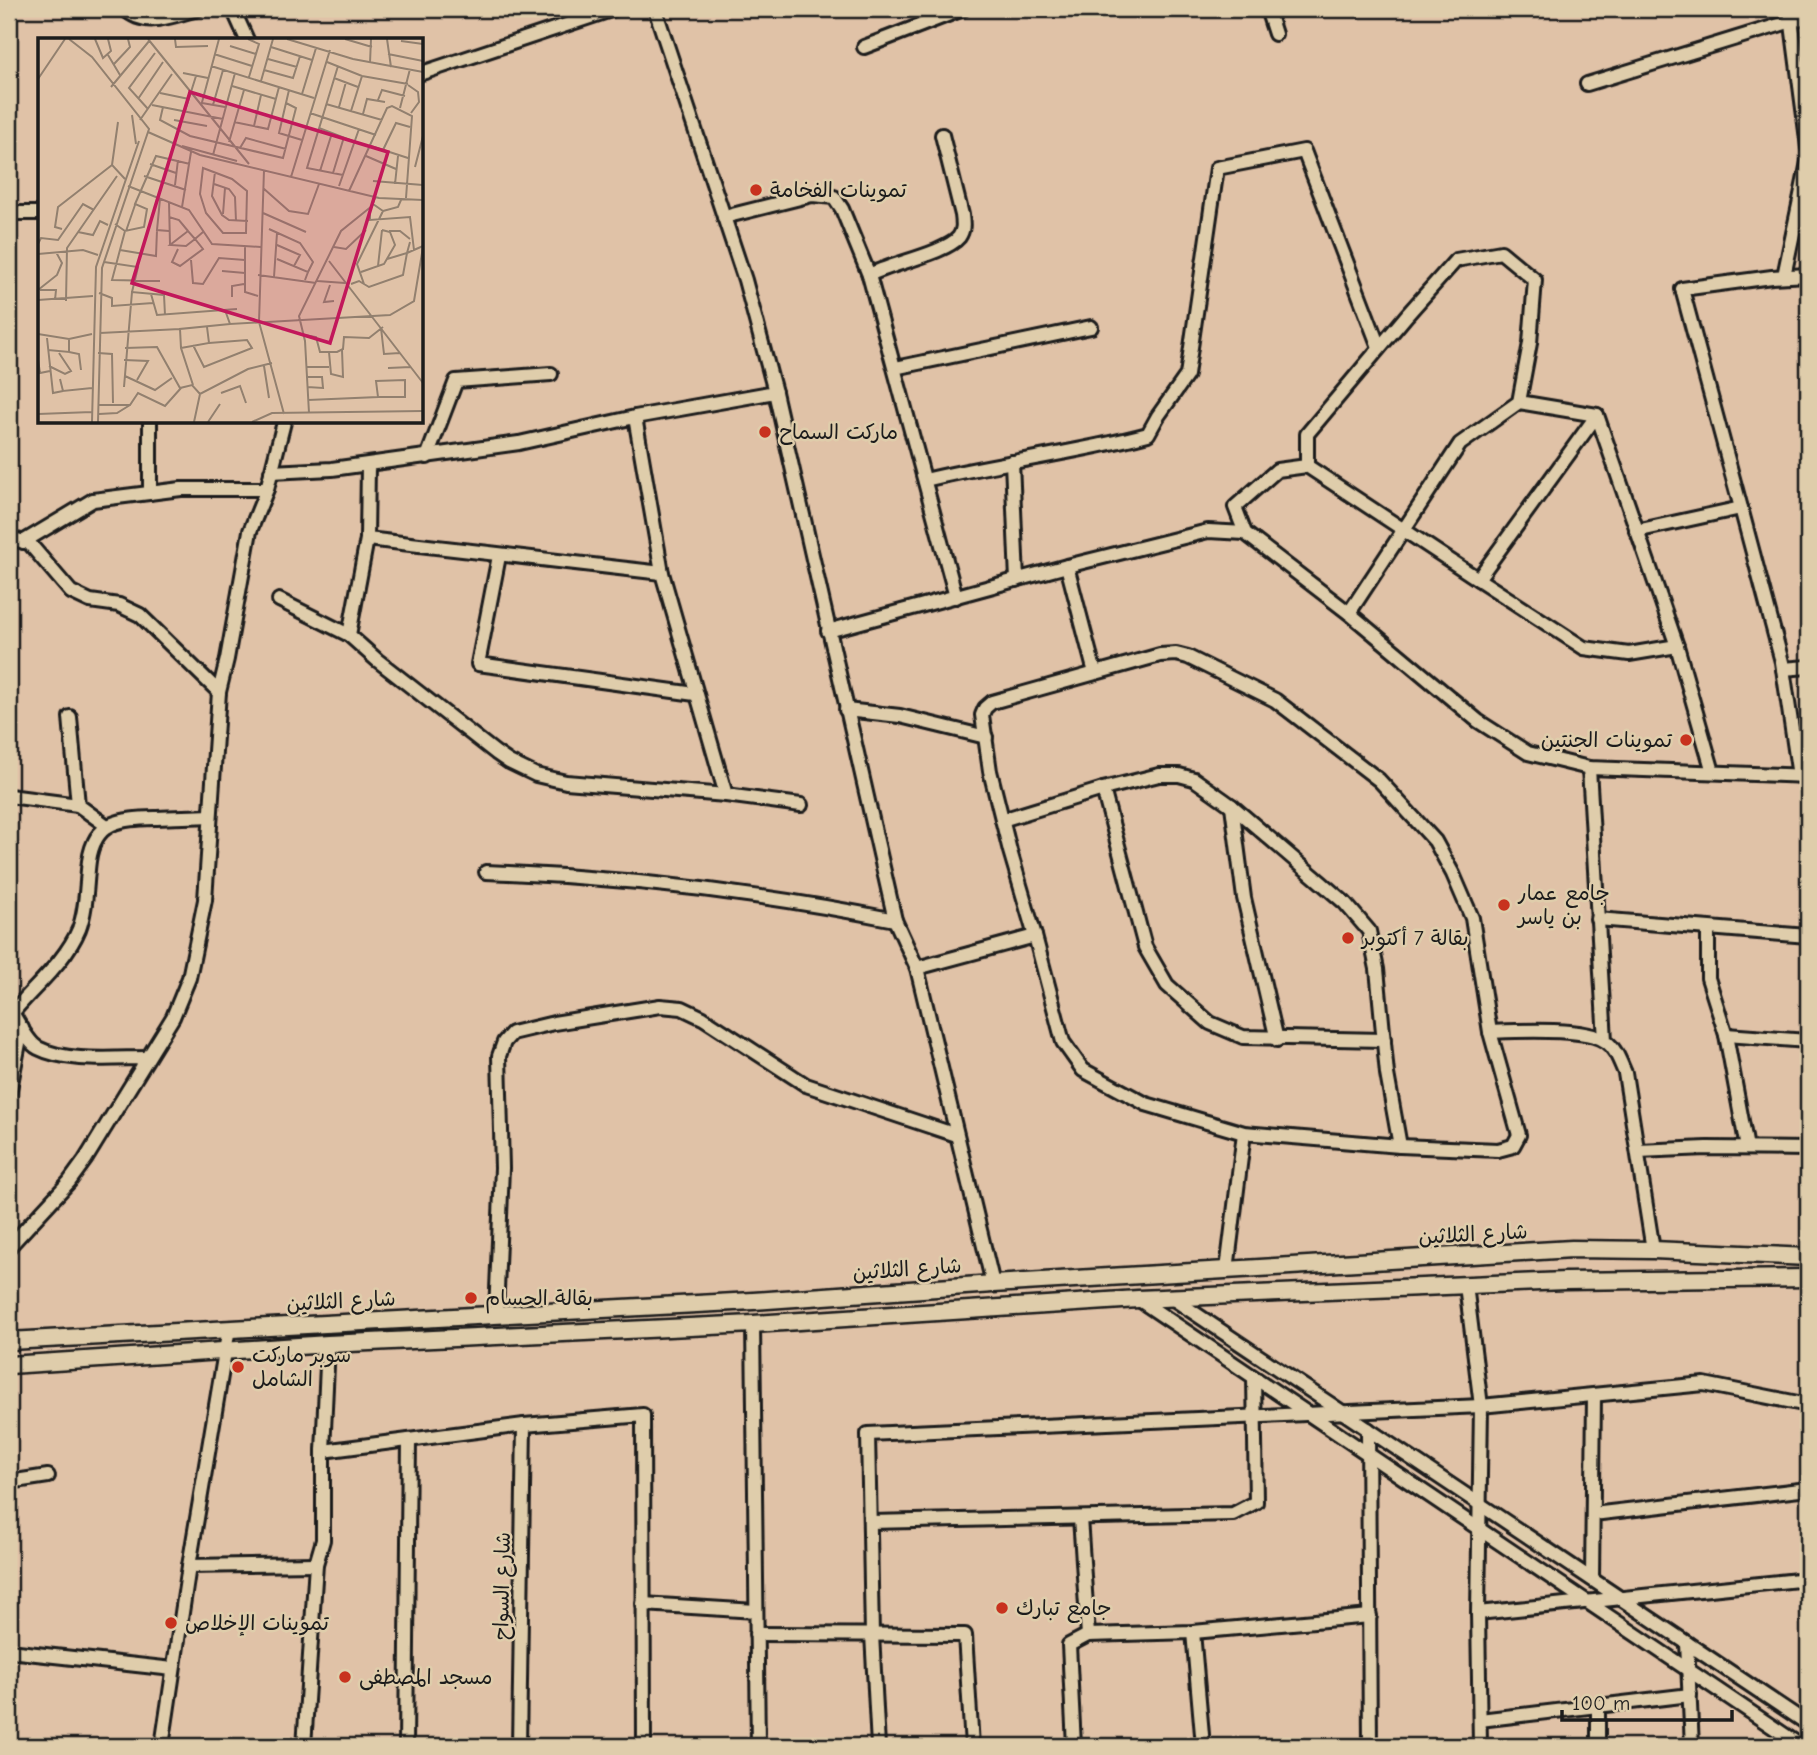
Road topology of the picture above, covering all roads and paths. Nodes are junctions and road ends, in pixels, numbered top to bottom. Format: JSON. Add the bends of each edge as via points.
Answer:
{"nodes":[{"id":1,"x":125,"y":9,"type":"edge"},
{"id":2,"x":198,"y":9,"type":"edge"},
{"id":3,"x":233,"y":9,"type":"edge"},
{"id":4,"x":614,"y":9,"type":"edge"},
{"id":5,"x":655,"y":9,"type":"edge"},
{"id":6,"x":961,"y":9,"type":"edge"},
{"id":7,"x":1267,"y":9,"type":"edge"},
{"id":8,"x":1789,"y":15,"type":"edge"},
{"id":9,"x":1808,"y":16,"type":"edge"},
{"id":10,"x":1276,"y":34,"type":"dead end"},
{"id":11,"x":246,"y":38,"type":"edge"},
{"id":12,"x":864,"y":47,"type":"dead end"},
{"id":13,"x":424,"y":72,"type":"edge"},
{"id":14,"x":1587,"y":84,"type":"dead end"},
{"id":15,"x":942,"y":135,"type":"dead end"},
{"id":16,"x":1808,"y":147,"type":"edge"},
{"id":17,"x":1808,"y":162,"type":"edge"},
{"id":18,"x":38,"y":213,"type":"edge"},
{"id":19,"x":9,"y":214,"type":"edge"},
{"id":20,"x":724,"y":217,"type":"junction"},
{"id":21,"x":869,"y":275,"type":"junction"},
{"id":22,"x":1808,"y":275,"type":"edge"},
{"id":23,"x":1784,"y":276,"type":"junction"},
{"id":24,"x":1091,"y":327,"type":"dead end"},
{"id":25,"x":1379,"y":347,"type":"junction"},
{"id":26,"x":895,"y":368,"type":"junction"},
{"id":27,"x":551,"y":374,"type":"dead end"},
{"id":28,"x":775,"y":392,"type":"junction"},
{"id":29,"x":1519,"y":402,"type":"junction"},
{"id":30,"x":1597,"y":415,"type":"junction"},
{"id":31,"x":635,"y":418,"type":"junction"},
{"id":32,"x":150,"y":424,"type":"edge"},
{"id":33,"x":283,"y":424,"type":"edge"},
{"id":34,"x":426,"y":457,"type":"junction"},
{"id":35,"x":1012,"y":462,"type":"junction"},
{"id":36,"x":368,"y":465,"type":"junction"},
{"id":37,"x":1307,"y":466,"type":"junction"},
{"id":38,"x":271,"y":472,"type":"junction"},
{"id":39,"x":925,"y":480,"type":"junction"},
{"id":40,"x":267,"y":489,"type":"junction"},
{"id":41,"x":150,"y":493,"type":"junction"},
{"id":42,"x":1741,"y":508,"type":"junction"},
{"id":43,"x":1404,"y":531,"type":"junction"},
{"id":44,"x":1636,"y":531,"type":"junction"},
{"id":45,"x":1245,"y":533,"type":"junction"},
{"id":46,"x":9,"y":538,"type":"edge"},
{"id":47,"x":367,"y":539,"type":"junction"},
{"id":48,"x":23,"y":542,"type":"junction"},
{"id":49,"x":499,"y":556,"type":"junction"},
{"id":50,"x":1067,"y":566,"type":"junction"},
{"id":51,"x":662,"y":573,"type":"junction"},
{"id":52,"x":1478,"y":579,"type":"junction"},
{"id":53,"x":1017,"y":580,"type":"junction"},
{"id":54,"x":956,"y":597,"type":"junction"},
{"id":55,"x":279,"y":600,"type":"dead end"},
{"id":56,"x":1349,"y":614,"type":"junction"},
{"id":57,"x":828,"y":631,"type":"junction"},
{"id":58,"x":349,"y":635,"type":"junction"},
{"id":59,"x":1677,"y":646,"type":"junction"},
{"id":60,"x":1808,"y":667,"type":"edge"},
{"id":61,"x":1783,"y":669,"type":"junction"},
{"id":62,"x":1095,"y":673,"type":"junction"},
{"id":63,"x":219,"y":692,"type":"junction"},
{"id":64,"x":695,"y":694,"type":"junction"},
{"id":65,"x":846,"y":710,"type":"junction"},
{"id":66,"x":70,"y":717,"type":"dead end"},
{"id":67,"x":986,"y":737,"type":"junction"},
{"id":68,"x":1589,"y":768,"type":"junction"},
{"id":69,"x":1713,"y":772,"type":"junction"},
{"id":70,"x":1804,"y":776,"type":"edge"},
{"id":71,"x":1103,"y":789,"type":"junction"},
{"id":72,"x":726,"y":795,"type":"junction"},
{"id":73,"x":9,"y":796,"type":"edge"},
{"id":74,"x":78,"y":805,"type":"junction"},
{"id":75,"x":801,"y":805,"type":"dead end"},
{"id":76,"x":1232,"y":806,"type":"junction"},
{"id":77,"x":210,"y":816,"type":"junction"},
{"id":78,"x":1002,"y":820,"type":"junction"},
{"id":79,"x":107,"y":826,"type":"junction"},
{"id":80,"x":486,"y":872,"type":"dead end"},
{"id":81,"x":1597,"y":919,"type":"junction"},
{"id":82,"x":895,"y":920,"type":"junction"},
{"id":83,"x":1707,"y":929,"type":"junction"},
{"id":84,"x":1035,"y":936,"type":"junction"},
{"id":85,"x":1808,"y":936,"type":"edge"},
{"id":86,"x":917,"y":968,"type":"junction"},
{"id":87,"x":10,"y":1015,"type":"edge"},
{"id":88,"x":22,"y":1028,"type":"junction"},
{"id":89,"x":1490,"y":1032,"type":"junction"},
{"id":90,"x":1726,"y":1035,"type":"junction"},
{"id":91,"x":1277,"y":1040,"type":"junction"},
{"id":92,"x":1384,"y":1040,"type":"junction"},
{"id":93,"x":1605,"y":1040,"type":"junction"},
{"id":94,"x":1808,"y":1041,"type":"edge"},
{"id":95,"x":147,"y":1058,"type":"junction"},
{"id":96,"x":9,"y":1094,"type":"edge"},
{"id":97,"x":1244,"y":1133,"type":"junction"},
{"id":98,"x":956,"y":1135,"type":"junction"},
{"id":99,"x":1400,"y":1146,"type":"junction"},
{"id":100,"x":1747,"y":1148,"type":"junction"},
{"id":101,"x":1808,"y":1149,"type":"edge"},
{"id":102,"x":1638,"y":1151,"type":"junction"},
{"id":103,"x":9,"y":1247,"type":"edge"},
{"id":104,"x":1653,"y":1250,"type":"junction"},
{"id":105,"x":1808,"y":1257,"type":"edge"},
{"id":106,"x":1227,"y":1270,"type":"junction"},
{"id":107,"x":1808,"y":1278,"type":"edge"},
{"id":108,"x":993,"y":1284,"type":"junction"},
{"id":109,"x":1466,"y":1285,"type":"junction"},
{"id":110,"x":1172,"y":1298,"type":"junction"},
{"id":111,"x":1138,"y":1299,"type":"junction"},
{"id":112,"x":753,"y":1301,"type":"junction"},
{"id":113,"x":993,"y":1307,"type":"junction"},
{"id":114,"x":496,"y":1314,"type":"junction"},
{"id":115,"x":753,"y":1324,"type":"junction"},
{"id":116,"x":229,"y":1328,"type":"junction"},
{"id":117,"x":9,"y":1341,"type":"edge"},
{"id":118,"x":328,"y":1344,"type":"junction"},
{"id":119,"x":227,"y":1350,"type":"junction"},
{"id":120,"x":9,"y":1365,"type":"edge"},
{"id":121,"x":1254,"y":1378,"type":"junction"},
{"id":122,"x":1594,"y":1395,"type":"junction"},
{"id":123,"x":1808,"y":1405,"type":"edge"},
{"id":124,"x":1481,"y":1406,"type":"junction"},
{"id":125,"x":1343,"y":1412,"type":"junction"},
{"id":126,"x":1308,"y":1414,"type":"junction"},
{"id":127,"x":1256,"y":1416,"type":"junction"},
{"id":128,"x":524,"y":1425,"type":"junction"},
{"id":129,"x":1367,"y":1429,"type":"junction"},
{"id":130,"x":409,"y":1440,"type":"junction"},
{"id":131,"x":323,"y":1451,"type":"junction"},
{"id":132,"x":1368,"y":1454,"type":"junction"},
{"id":133,"x":48,"y":1476,"type":"dead end"},
{"id":134,"x":9,"y":1482,"type":"edge"},
{"id":135,"x":1808,"y":1489,"type":"edge"},
{"id":136,"x":1479,"y":1503,"type":"junction"},
{"id":137,"x":1593,"y":1514,"type":"junction"},
{"id":138,"x":1080,"y":1518,"type":"junction"},
{"id":139,"x":870,"y":1522,"type":"junction"},
{"id":140,"x":1479,"y":1529,"type":"junction"},
{"id":141,"x":316,"y":1564,"type":"junction"},
{"id":142,"x":189,"y":1566,"type":"junction"},
{"id":143,"x":1592,"y":1579,"type":"junction"},
{"id":144,"x":1808,"y":1579,"type":"edge"},
{"id":145,"x":1621,"y":1598,"type":"junction"},
{"id":146,"x":1587,"y":1601,"type":"junction"},
{"id":147,"x":643,"y":1604,"type":"junction"},
{"id":148,"x":756,"y":1611,"type":"junction"},
{"id":149,"x":1478,"y":1613,"type":"junction"},
{"id":150,"x":1370,"y":1616,"type":"junction"},
{"id":151,"x":1193,"y":1632,"type":"junction"},
{"id":152,"x":756,"y":1634,"type":"junction"},
{"id":153,"x":872,"y":1634,"type":"junction"},
{"id":154,"x":1088,"y":1635,"type":"junction"},
{"id":155,"x":1687,"y":1643,"type":"junction"},
{"id":156,"x":9,"y":1651,"type":"edge"},
{"id":157,"x":173,"y":1669,"type":"junction"},
{"id":158,"x":1688,"y":1670,"type":"junction"},
{"id":159,"x":1689,"y":1695,"type":"junction"},
{"id":160,"x":1598,"y":1706,"type":"junction"},
{"id":161,"x":1480,"y":1720,"type":"junction"},
{"id":162,"x":1808,"y":1724,"type":"edge"},
{"id":163,"x":162,"y":1746,"type":"edge"},
{"id":164,"x":304,"y":1746,"type":"edge"},
{"id":165,"x":406,"y":1746,"type":"edge"},
{"id":166,"x":519,"y":1746,"type":"edge"},
{"id":167,"x":643,"y":1746,"type":"edge"},
{"id":168,"x":758,"y":1746,"type":"edge"},
{"id":169,"x":877,"y":1746,"type":"edge"},
{"id":170,"x":972,"y":1746,"type":"edge"},
{"id":171,"x":1074,"y":1746,"type":"edge"},
{"id":172,"x":1203,"y":1746,"type":"edge"},
{"id":173,"x":1370,"y":1746,"type":"edge"},
{"id":174,"x":1480,"y":1746,"type":"edge"},
{"id":175,"x":1598,"y":1746,"type":"edge"},
{"id":176,"x":1692,"y":1746,"type":"edge"},
{"id":177,"x":1801,"y":1746,"type":"edge"}],
"edges":[{"from":1,"to":2,"type":"street","via":[[148,21]]},
{"from":3,"to":11,"type":"street"},
{"from":4,"to":13,"type":"street"},
{"from":5,"to":20,"type":"street"},
{"from":6,"to":12,"type":"street"},
{"from":7,"to":10,"type":"street"},
{"from":8,"to":9,"type":"street"},
{"from":8,"to":14,"type":"street"},
{"from":8,"to":16,"type":"street"},
{"from":15,"to":21,"type":"street","via":[[962,215],[958,239]]},
{"from":17,"to":23,"type":"street"},
{"from":18,"to":19,"type":"street"},
{"from":20,"to":21,"type":"street","via":[[812,195],[834,197]]},
{"from":20,"to":28,"type":"street"},
{"from":21,"to":26,"type":"street"},
{"from":22,"to":23,"type":"street"},
{"from":23,"to":42,"type":"street","via":[[1682,289]]},
{"from":24,"to":26,"type":"street"},
{"from":25,"to":29,"type":"street","via":[[1456,260],[1501,253],[1535,280]]},
{"from":25,"to":35,"type":"street","via":[[1304,151],[1217,168],[1187,375],[1148,434],[1098,448]]},
{"from":25,"to":37,"type":"street","via":[[1307,434]]},
{"from":26,"to":39,"type":"street"},
{"from":27,"to":34,"type":"street","via":[[456,381]]},
{"from":28,"to":31,"type":"street"},
{"from":28,"to":57,"type":"street"},
{"from":29,"to":30,"type":"street"},
{"from":29,"to":43,"type":"street","via":[[1460,444]]},
{"from":30,"to":44,"type":"street"},
{"from":30,"to":52,"type":"street"},
{"from":31,"to":34,"type":"street"},
{"from":31,"to":51,"type":"street"},
{"from":32,"to":41,"type":"street"},
{"from":33,"to":38,"type":"street"},
{"from":34,"to":36,"type":"street"},
{"from":35,"to":39,"type":"street"},
{"from":35,"to":53,"type":"street"},
{"from":36,"to":38,"type":"street"},
{"from":36,"to":47,"type":"street"},
{"from":37,"to":43,"type":"street"},
{"from":37,"to":45,"type":"street","via":[[1277,470],[1235,507]]},
{"from":38,"to":40,"type":"street"},
{"from":39,"to":54,"type":"street"},
{"from":40,"to":41,"type":"street"},
{"from":40,"to":63,"type":"street","via":[[250,531]]},
{"from":41,"to":48,"type":"street","via":[[93,500]]},
{"from":42,"to":44,"type":"street"},
{"from":42,"to":61,"type":"street"},
{"from":43,"to":52,"type":"street"},
{"from":43,"to":56,"type":"street"},
{"from":44,"to":59,"type":"street"},
{"from":45,"to":50,"type":"street","via":[[1209,531]]},
{"from":45,"to":56,"type":"street"},
{"from":46,"to":48,"type":"street"},
{"from":47,"to":49,"type":"street"},
{"from":47,"to":58,"type":"street"},
{"from":48,"to":63,"type":"street","via":[[29,543],[71,592],[140,615]]},
{"from":49,"to":51,"type":"street"},
{"from":49,"to":64,"type":"street","via":[[478,664]]},
{"from":50,"to":53,"type":"street"},
{"from":50,"to":62,"type":"street"},
{"from":51,"to":64,"type":"street"},
{"from":52,"to":59,"type":"street","via":[[1584,648],[1629,654]]},
{"from":53,"to":54,"type":"street"},
{"from":54,"to":57,"type":"street"},
{"from":55,"to":58,"type":"street"},
{"from":56,"to":68,"type":"street","via":[[1478,721],[1518,747]]},
{"from":57,"to":65,"type":"street"},
{"from":58,"to":72,"type":"street","via":[[522,769],[566,782]]},
{"from":59,"to":69,"type":"street"},
{"from":60,"to":61,"type":"street"},
{"from":61,"to":70,"type":"street"},
{"from":62,"to":67,"type":"street","via":[[992,702],[982,715]]},
{"from":62,"to":89,"type":"street","via":[[1160,655],[1188,657],[1275,700],[1379,780],[1435,841],[1453,874],[1472,918]]},
{"from":63,"to":77,"type":"street"},
{"from":64,"to":72,"type":"street"},
{"from":65,"to":67,"type":"street","via":[[900,716]]},
{"from":65,"to":82,"type":"street"},
{"from":66,"to":74,"type":"street"},
{"from":67,"to":78,"type":"street"},
{"from":68,"to":69,"type":"street"},
{"from":68,"to":81,"type":"street"},
{"from":69,"to":70,"type":"street"},
{"from":71,"to":76,"type":"street","via":[[1159,775],[1180,775],[1194,779]]},
{"from":71,"to":78,"type":"street"},
{"from":71,"to":91,"type":"street","via":[[1145,947],[1167,985],[1210,1023],[1243,1037]]},
{"from":72,"to":75,"type":"street"},
{"from":73,"to":74,"type":"street"},
{"from":74,"to":79,"type":"street"},
{"from":76,"to":91,"type":"street","via":[[1244,898]]},
{"from":76,"to":92,"type":"street","via":[[1345,903],[1369,931]]},
{"from":77,"to":79,"type":"street","via":[[131,819]]},
{"from":77,"to":95,"type":"street","via":[[205,900],[189,978],[180,1004]]},
{"from":78,"to":84,"type":"street"},
{"from":79,"to":87,"type":"street","via":[[91,849],[83,914],[75,937]]},
{"from":80,"to":82,"type":"street","via":[[566,875],[716,891]]},
{"from":81,"to":83,"type":"street"},
{"from":81,"to":93,"type":"street"},
{"from":82,"to":86,"type":"street"},
{"from":83,"to":85,"type":"street"},
{"from":83,"to":90,"type":"street","via":[[1708,978]]},
{"from":84,"to":86,"type":"street"},
{"from":84,"to":97,"type":"street","via":[[1063,1042],[1083,1070],[1146,1104]]},
{"from":86,"to":98,"type":"street"},
{"from":87,"to":88,"type":"street"},
{"from":88,"to":95,"type":"street","via":[[36,1047],[62,1055]]},
{"from":88,"to":96,"type":"street"},
{"from":89,"to":93,"type":"street","via":[[1551,1030]]},
{"from":89,"to":99,"type":"street","via":[[1519,1135],[1513,1146],[1498,1150]]},
{"from":90,"to":94,"type":"street"},
{"from":90,"to":100,"type":"street"},
{"from":91,"to":92,"type":"street"},
{"from":92,"to":99,"type":"street"},
{"from":93,"to":102,"type":"street","via":[[1625,1073]]},
{"from":95,"to":103,"type":"street","via":[[77,1171]]},
{"from":97,"to":99,"type":"street"},
{"from":97,"to":106,"type":"street"},
{"from":98,"to":108,"type":"street"},
{"from":98,"to":114,"type":"street","via":[[806,1084],[682,1008],[660,1006],[512,1033],[499,1056],[502,1168]]},
{"from":100,"to":101,"type":"street"},
{"from":100,"to":102,"type":"street"},
{"from":102,"to":104,"type":"street"},
{"from":104,"to":105,"type":"street","name":"شارع الثلاثين"},
{"from":104,"to":106,"type":"street","name":"شارع الثلاثين","via":[[1572,1249]]},
{"from":106,"to":108,"type":"street","name":"شارع الثلاثين"},
{"from":107,"to":109,"type":"street","name":"شارع الثلاثين"},
{"from":108,"to":112,"type":"street","name":"شارع الثلاثين"},
{"from":108,"to":113,"type":"street"},
{"from":109,"to":110,"type":"street","name":"شارع الثلاثين"},
{"from":109,"to":124,"type":"street"},
{"from":110,"to":111,"type":"street","name":"شارع الثلاثين"},
{"from":110,"to":125,"type":"street"},
{"from":111,"to":113,"type":"street","name":"شارع الثلاثين"},
{"from":111,"to":121,"type":"street"},
{"from":112,"to":114,"type":"street","name":"شارع الثلاثين"},
{"from":112,"to":115,"type":"street"},
{"from":113,"to":115,"type":"street","name":"شارع الثلاثين"},
{"from":114,"to":116,"type":"street","name":"شارع الثلاثين"},
{"from":115,"to":118,"type":"street","name":"شارع الثلاثين"},
{"from":115,"to":148,"type":"street"},
{"from":116,"to":117,"type":"street","name":"شارع الثلاثين"},
{"from":116,"to":119,"type":"street"},
{"from":118,"to":119,"type":"street","name":"شارع الثلاثين"},
{"from":118,"to":131,"type":"street"},
{"from":119,"to":120,"type":"street","name":"شارع الثلاثين"},
{"from":119,"to":142,"type":"street"},
{"from":121,"to":126,"type":"street"},
{"from":121,"to":127,"type":"street"},
{"from":122,"to":123,"type":"street","via":[[1704,1384]]},
{"from":122,"to":124,"type":"street"},
{"from":122,"to":137,"type":"street"},
{"from":124,"to":125,"type":"street"},
{"from":124,"to":136,"type":"street"},
{"from":125,"to":126,"type":"street"},
{"from":125,"to":129,"type":"street"},
{"from":126,"to":127,"type":"street"},
{"from":126,"to":132,"type":"street"},
{"from":127,"to":138,"type":"street","via":[[1256,1502],[1244,1510]]},
{"from":127,"to":139,"type":"street","via":[[868,1434]]},
{"from":128,"to":130,"type":"street"},
{"from":128,"to":147,"type":"street","via":[[643,1415]]},
{"from":128,"to":166,"type":"street","name":"شارع السواح"},
{"from":129,"to":132,"type":"street"},
{"from":129,"to":136,"type":"street"},
{"from":130,"to":131,"type":"street"},
{"from":130,"to":165,"type":"street"},
{"from":131,"to":141,"type":"street","via":[[323,1540]]},
{"from":132,"to":140,"type":"street"},
{"from":132,"to":150,"type":"street"},
{"from":133,"to":134,"type":"street"},
{"from":135,"to":137,"type":"street"},
{"from":136,"to":140,"type":"street"},
{"from":136,"to":143,"type":"street"},
{"from":137,"to":143,"type":"street"},
{"from":138,"to":139,"type":"street"},
{"from":138,"to":154,"type":"street"},
{"from":139,"to":153,"type":"street"},
{"from":140,"to":146,"type":"street"},
{"from":140,"to":149,"type":"street"},
{"from":141,"to":142,"type":"street"},
{"from":141,"to":164,"type":"street"},
{"from":142,"to":157,"type":"street"},
{"from":143,"to":145,"type":"street"},
{"from":144,"to":145,"type":"street"},
{"from":145,"to":146,"type":"street"},
{"from":145,"to":155,"type":"street"},
{"from":146,"to":149,"type":"street"},
{"from":146,"to":158,"type":"street"},
{"from":147,"to":148,"type":"street"},
{"from":147,"to":167,"type":"street"},
{"from":148,"to":152,"type":"street"},
{"from":149,"to":161,"type":"street"},
{"from":150,"to":151,"type":"street"},
{"from":150,"to":173,"type":"street"},
{"from":151,"to":154,"type":"street"},
{"from":151,"to":172,"type":"street"},
{"from":152,"to":153,"type":"street"},
{"from":152,"to":168,"type":"street"},
{"from":153,"to":169,"type":"street"},
{"from":153,"to":170,"type":"street","via":[[965,1635]]},
{"from":154,"to":171,"type":"street","via":[[1069,1645]]},
{"from":155,"to":158,"type":"street"},
{"from":155,"to":162,"type":"street"},
{"from":156,"to":157,"type":"street"},
{"from":157,"to":163,"type":"street"},
{"from":158,"to":159,"type":"street"},
{"from":158,"to":177,"type":"street"},
{"from":159,"to":160,"type":"street"},
{"from":159,"to":176,"type":"street"},
{"from":160,"to":161,"type":"street"},
{"from":160,"to":175,"type":"street"},
{"from":161,"to":174,"type":"street"}]}
